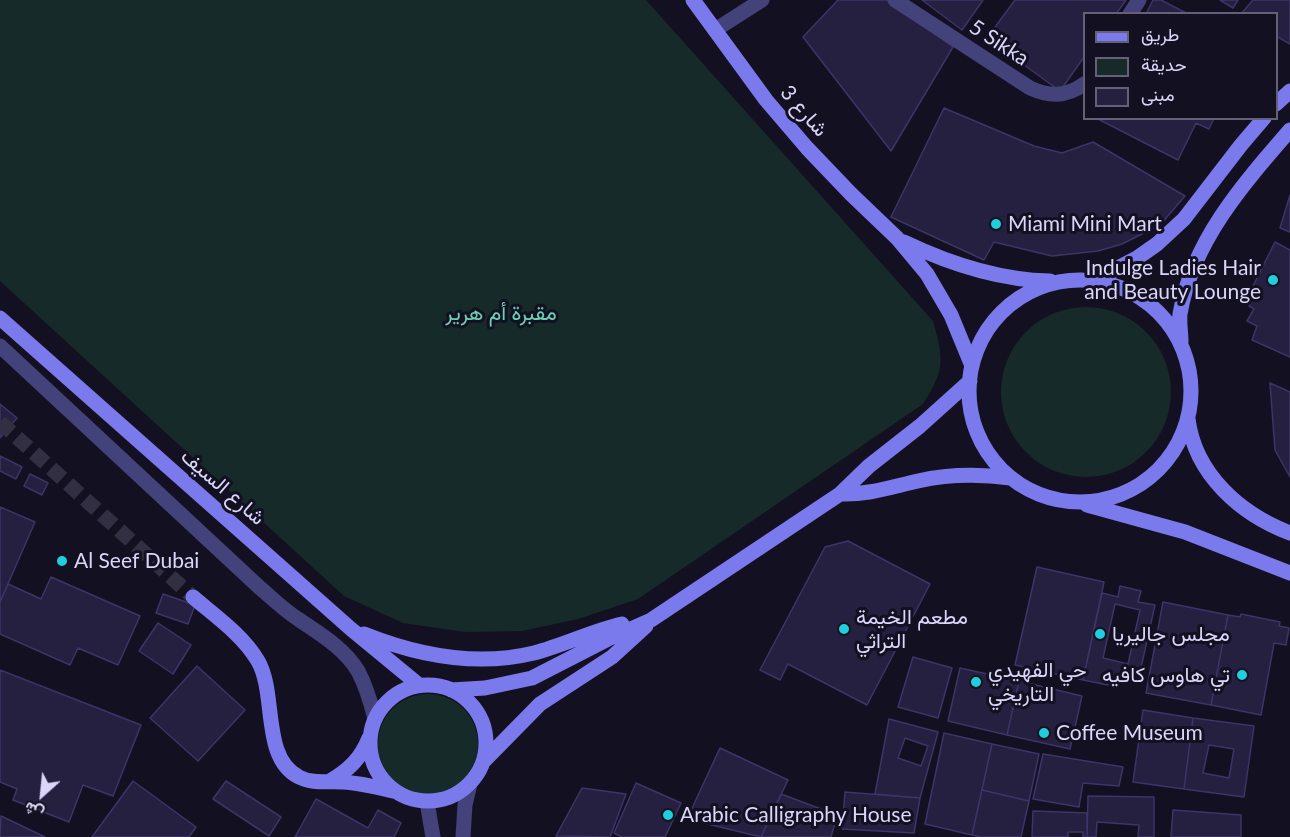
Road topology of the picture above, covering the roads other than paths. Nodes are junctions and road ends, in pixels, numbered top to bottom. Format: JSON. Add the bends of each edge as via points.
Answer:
{"nodes":[{"id":1,"x":693,"y":0,"type":"edge"},
{"id":2,"x":762,"y":0,"type":"edge"},
{"id":3,"x":895,"y":0,"type":"edge"},
{"id":4,"x":715,"y":30,"type":"junction"},
{"id":5,"x":1083,"y":85,"type":"edge"},
{"id":6,"x":1290,"y":91,"type":"edge"},
{"id":7,"x":1278,"y":102,"type":"edge"},
{"id":8,"x":1262,"y":120,"type":"edge"},
{"id":9,"x":1290,"y":130,"type":"edge"},
{"id":10,"x":897,"y":238,"type":"junction"},
{"id":11,"x":1093,"y":281,"type":"junction"},
{"id":12,"x":1062,"y":282,"type":"junction"},
{"id":13,"x":0,"y":318,"type":"edge"},
{"id":14,"x":1181,"y":345,"type":"junction"},
{"id":15,"x":0,"y":346,"type":"edge"},
{"id":16,"x":972,"y":366,"type":"junction"},
{"id":17,"x":969,"y":381,"type":"junction"},
{"id":18,"x":1188,"y":419,"type":"junction"},
{"id":19,"x":1011,"y":478,"type":"junction"},
{"id":20,"x":840,"y":494,"type":"junction"},
{"id":21,"x":1076,"y":502,"type":"junction"},
{"id":22,"x":1290,"y":533,"type":"edge"},
{"id":23,"x":1290,"y":573,"type":"edge"},
{"id":24,"x":193,"y":597,"type":"tunnel mouth"},
{"id":25,"x":651,"y":620,"type":"junction"},
{"id":26,"x":351,"y":629,"type":"junction"},
{"id":27,"x":420,"y":685,"type":"junction"},
{"id":28,"x":451,"y":690,"type":"junction"},
{"id":29,"x":375,"y":719,"type":"junction"},
{"id":30,"x":370,"y":736,"type":"junction"},
{"id":31,"x":483,"y":762,"type":"junction"},
{"id":32,"x":330,"y":781,"type":"junction"},
{"id":33,"x":470,"y":784,"type":"junction"},
{"id":34,"x":395,"y":792,"type":"junction"},
{"id":35,"x":428,"y":802,"type":"junction"},
{"id":36,"x":433,"y":837,"type":"edge"},
{"id":37,"x":463,"y":837,"type":"edge"}],
"edges":[{"from":1,"to":4,"type":"street","name":"شارع 3"},
{"from":2,"to":4,"type":"street"},
{"from":3,"to":5,"type":"street","name":"5 Sikka","via":[[1044,95],[1059,96]]},
{"from":4,"to":10,"type":"street","name":"شارع 3","via":[[807,148]]},
{"from":6,"to":7,"type":"street"},
{"from":8,"to":11,"type":"street","via":[[1184,219],[1137,258]]},
{"from":9,"to":14,"type":"street","via":[[1227,208],[1202,248],[1180,316]]},
{"from":10,"to":12,"type":"street","name":"شارع 3","via":[[987,273]]},
{"from":10,"to":16,"type":"street","name":"شارع 3","via":[[940,294]]},
{"from":11,"to":12,"type":"street"},
{"from":11,"to":14,"type":"street","via":[[1120,288],[1145,301],[1166,321]]},
{"from":12,"to":16,"type":"street","via":[[1031,291],[1004,310],[984,335]]},
{"from":13,"to":26,"type":"street","name":"شارع السيف"},
{"from":14,"to":18,"type":"street","via":[[1192,394]]},
{"from":15,"to":29,"type":"street","via":[[259,587],[347,656],[365,686]]},
{"from":16,"to":17,"type":"street"},
{"from":17,"to":19,"type":"street","via":[[974,425],[983,445]]},
{"from":17,"to":20,"type":"street"},
{"from":18,"to":21,"type":"street","via":[[1177,447],[1158,471],[1134,489],[1106,499]]},
{"from":18,"to":22,"type":"street","via":[[1198,455],[1223,490],[1257,518]]},
{"from":19,"to":20,"type":"street","via":[[951,476],[860,495]]},
{"from":19,"to":21,"type":"street","via":[[1038,494]]},
{"from":20,"to":25,"type":"street"},
{"from":21,"to":23,"type":"street","via":[[1185,532]]},
{"from":24,"to":32,"type":"street","via":[[241,639],[258,661],[267,687],[277,753],[286,767],[298,777]]},
{"from":25,"to":26,"type":"street","via":[[620,624],[505,659],[436,656]]},
{"from":25,"to":28,"type":"street","via":[[532,678],[485,688]]},
{"from":25,"to":31,"type":"street","via":[[612,657],[540,704]]},
{"from":26,"to":27,"type":"street","name":"شارع السيف"},
{"from":27,"to":28,"type":"street"},
{"from":27,"to":29,"type":"street","via":[[395,695]]},
{"from":28,"to":31,"type":"street","via":[[475,709],[483,723]]},
{"from":29,"to":30,"type":"street"},
{"from":30,"to":32,"type":"street","via":[[354,763]]},
{"from":30,"to":34,"type":"street","via":[[371,755],[378,772]]},
{"from":31,"to":33,"type":"street"},
{"from":32,"to":34,"type":"street"},
{"from":33,"to":35,"type":"street","via":[[458,794]]},
{"from":33,"to":37,"type":"street"},
{"from":34,"to":35,"type":"street"},
{"from":35,"to":36,"type":"street"}]}
